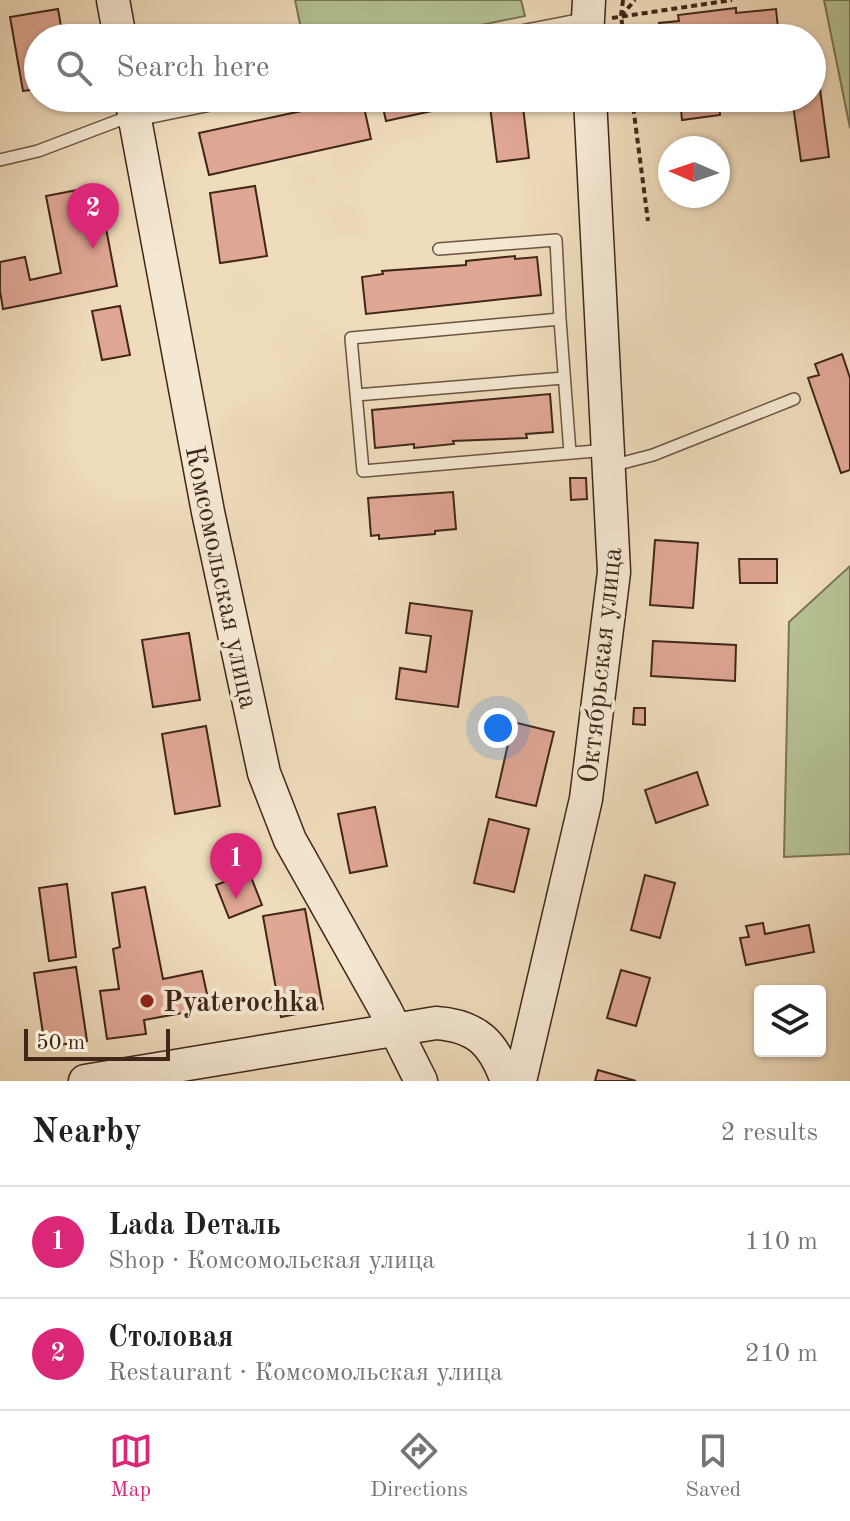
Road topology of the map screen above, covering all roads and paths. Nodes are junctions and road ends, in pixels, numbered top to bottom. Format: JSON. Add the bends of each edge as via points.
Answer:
{"nodes":[{"id":1,"x":113,"y":0,"type":"edge"},
{"id":2,"x":623,"y":0,"type":"edge"},
{"id":3,"x":635,"y":0,"type":"edge"},
{"id":4,"x":732,"y":0,"type":"edge"},
{"id":5,"x":621,"y":16,"type":"junction"},
{"id":6,"x":587,"y":21,"type":"edge"},
{"id":7,"x":117,"y":24,"type":"edge"},
{"id":8,"x":622,"y":24,"type":"edge"},
{"id":9,"x":119,"y":112,"type":"edge"},
{"id":10,"x":133,"y":112,"type":"edge"},
{"id":11,"x":591,"y":112,"type":"edge"},
{"id":12,"x":634,"y":112,"type":"edge"},
{"id":13,"x":0,"y":160,"type":"edge"},
{"id":14,"x":648,"y":221,"type":"dead end"},
{"id":15,"x":439,"y":249,"type":"dead end"},
{"id":16,"x":560,"y":319,"type":"junction"},
{"id":17,"x":564,"y":378,"type":"junction"},
{"id":18,"x":356,"y":395,"type":"junction"},
{"id":19,"x":794,"y":399,"type":"dead end"},
{"id":20,"x":570,"y":453,"type":"junction"},
{"id":21,"x":608,"y":458,"type":"junction"},
{"id":22,"x":402,"y":1034,"type":"junction"},
{"id":23,"x":85,"y":1081,"type":"edge"},
{"id":24,"x":421,"y":1081,"type":"edge"},
{"id":25,"x":431,"y":1081,"type":"edge"},
{"id":26,"x":507,"y":1081,"type":"edge"},
{"id":27,"x":520,"y":1081,"type":"edge"}],
"edges":[{"from":1,"to":7,"type":"main road"},
{"from":2,"to":5,"type":"path"},
{"from":3,"to":5,"type":"path"},
{"from":4,"to":5,"type":"path"},
{"from":5,"to":6,"type":"path"},
{"from":5,"to":8,"type":"path"},
{"from":9,"to":13,"type":"lane","via":[[38,151]]},
{"from":10,"to":22,"type":"main road","name":"Комсомольская улица","via":[[208,512],[264,773],[290,840]]},
{"from":11,"to":21,"type":"main road","name":"Октябрьская улица"},
{"from":12,"to":14,"type":"path"},
{"from":15,"to":16,"type":"lane","via":[[556,240]]},
{"from":16,"to":17,"type":"lane"},
{"from":16,"to":18,"type":"lane","via":[[351,338]]},
{"from":17,"to":18,"type":"lane"},
{"from":17,"to":20,"type":"lane"},
{"from":18,"to":20,"type":"lane","via":[[363,471]]},
{"from":19,"to":21,"type":"lane","via":[[653,455]]},
{"from":20,"to":21,"type":"lane"},
{"from":21,"to":27,"type":"main road","name":"Октябрьская улица","via":[[614,572],[586,799]]},
{"from":22,"to":23,"type":"main road"},
{"from":22,"to":24,"type":"main road"},
{"from":22,"to":25,"type":"main road"},
{"from":22,"to":26,"type":"main road","via":[[450,1024],[477,1036],[490,1044]]}]}
